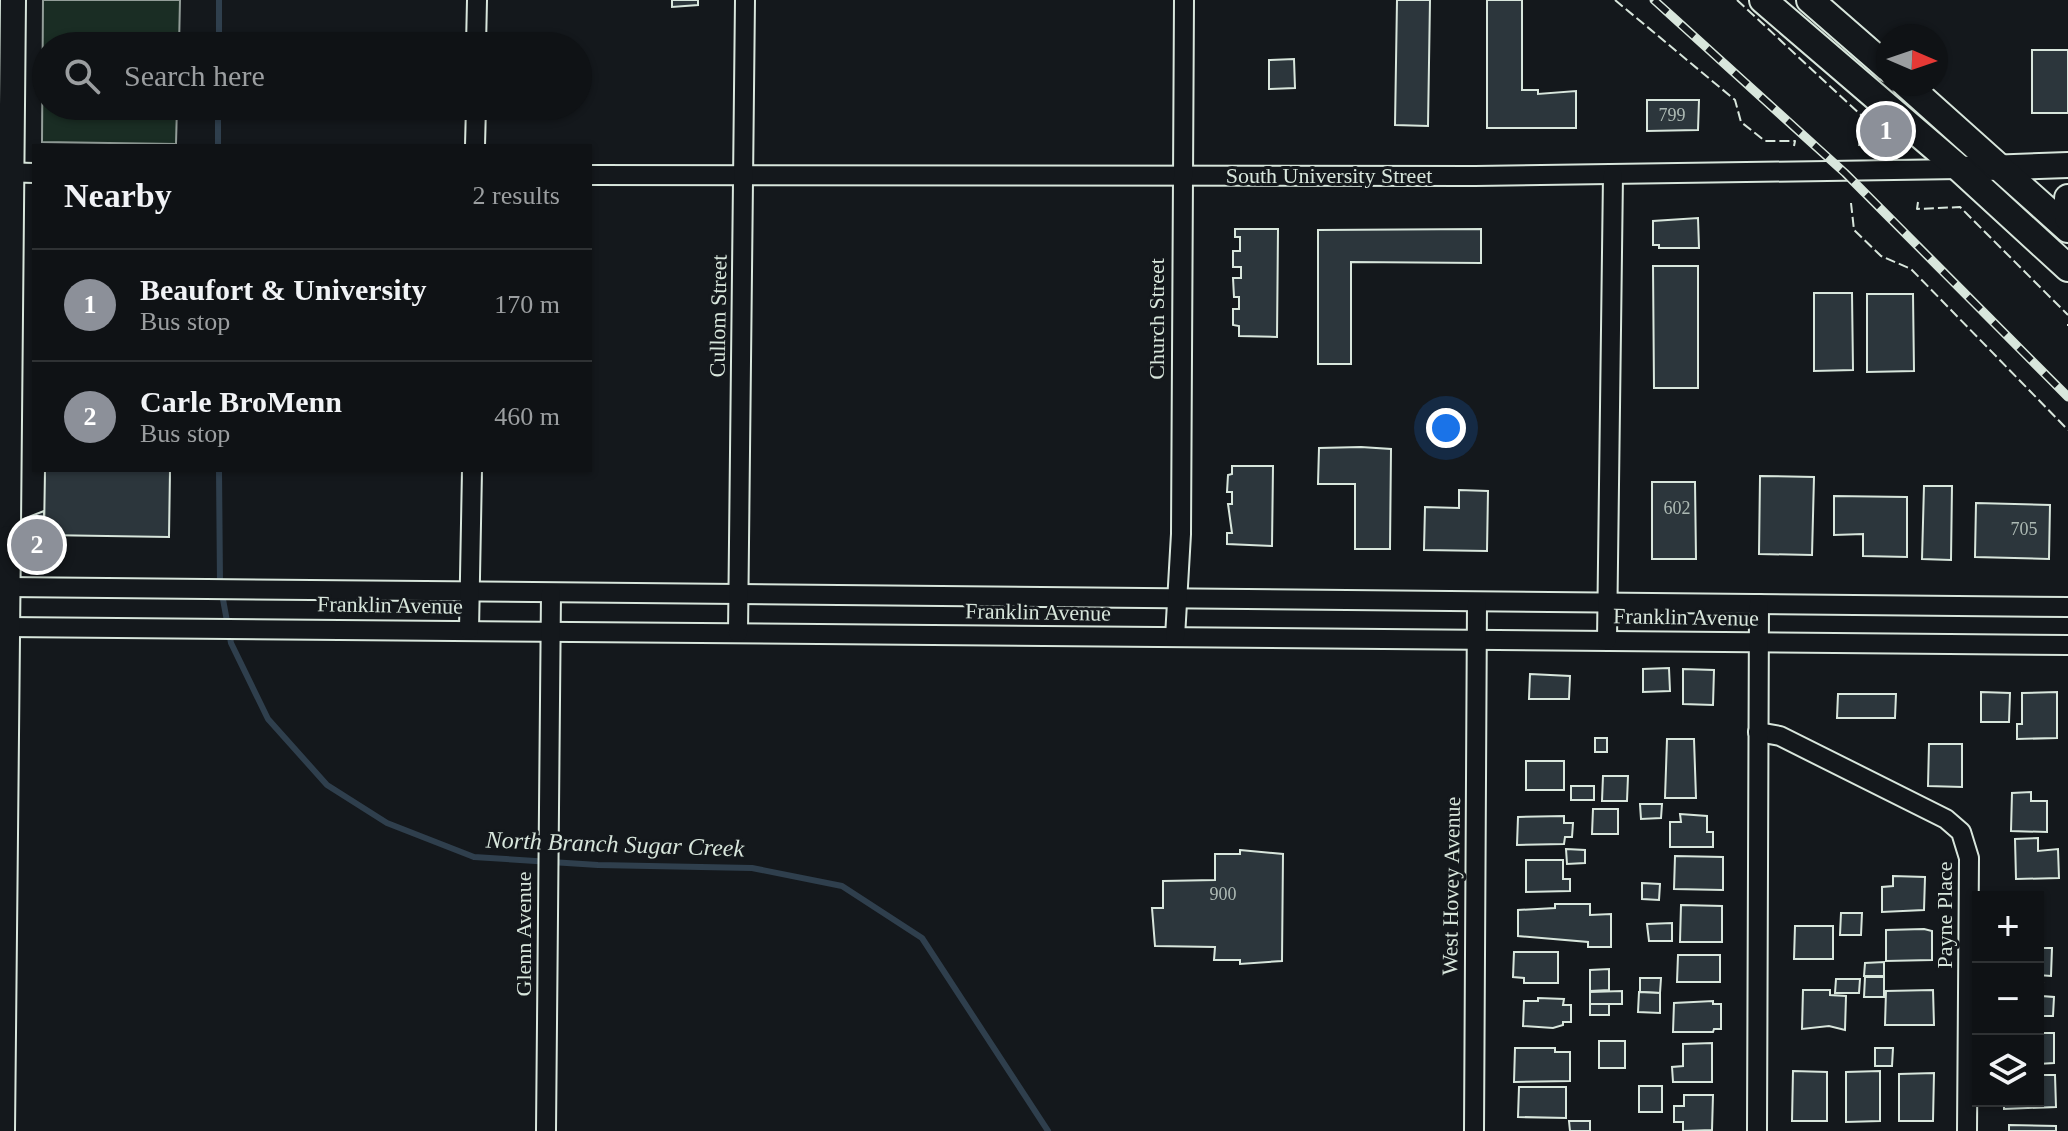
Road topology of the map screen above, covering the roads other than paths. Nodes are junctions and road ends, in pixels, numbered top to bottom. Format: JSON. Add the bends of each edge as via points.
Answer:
{"nodes":[{"id":1,"x":13,"y":0,"type":"edge"},
{"id":2,"x":477,"y":0,"type":"edge"},
{"id":3,"x":745,"y":0,"type":"edge"},
{"id":4,"x":1184,"y":0,"type":"edge"},
{"id":5,"x":1763,"y":0,"type":"edge"},
{"id":6,"x":1810,"y":0,"type":"edge"},
{"id":7,"x":476,"y":32,"type":"edge"},
{"id":8,"x":1876,"y":58,"type":"edge"},
{"id":9,"x":1920,"y":96,"type":"edge"},
{"id":10,"x":476,"y":120,"type":"edge"},
{"id":11,"x":475,"y":144,"type":"edge"},
{"id":12,"x":2068,"y":165,"type":"edge"},
{"id":13,"x":2002,"y":168,"type":"junction"},
{"id":14,"x":1960,"y":169,"type":"junction"},
{"id":15,"x":15,"y":173,"type":"edge"},
{"id":16,"x":592,"y":175,"type":"edge"},
{"id":17,"x":743,"y":175,"type":"junction"},
{"id":18,"x":1181,"y":175,"type":"junction"},
{"id":19,"x":1613,"y":175,"type":"junction"},
{"id":20,"x":2068,"y":198,"type":"edge"},
{"id":21,"x":2068,"y":218,"type":"edge"},
{"id":22,"x":2068,"y":229,"type":"edge"},
{"id":23,"x":2068,"y":268,"type":"edge"},
{"id":24,"x":472,"y":472,"type":"edge"},
{"id":25,"x":8,"y":587,"type":"junction"},
{"id":26,"x":471,"y":591,"type":"junction"},
{"id":27,"x":551,"y":593,"type":"junction"},
{"id":28,"x":738,"y":594,"type":"junction"},
{"id":29,"x":1179,"y":599,"type":"junction"},
{"id":30,"x":1477,"y":603,"type":"junction"},
{"id":31,"x":1606,"y":603,"type":"junction"},
{"id":32,"x":1759,"y":604,"type":"junction"},
{"id":33,"x":2068,"y":607,"type":"edge"},
{"id":34,"x":7,"y":627,"type":"junction"},
{"id":35,"x":469,"y":630,"type":"junction"},
{"id":36,"x":549,"y":631,"type":"junction"},
{"id":37,"x":738,"y":633,"type":"junction"},
{"id":38,"x":1175,"y":637,"type":"junction"},
{"id":39,"x":1607,"y":640,"type":"junction"},
{"id":40,"x":1478,"y":641,"type":"junction"},
{"id":41,"x":1758,"y":642,"type":"junction"},
{"id":42,"x":2068,"y":645,"type":"edge"},
{"id":43,"x":1758,"y":732,"type":"junction"},
{"id":44,"x":2,"y":1131,"type":"edge"},
{"id":45,"x":546,"y":1131,"type":"edge"},
{"id":46,"x":1474,"y":1131,"type":"edge"},
{"id":47,"x":1757,"y":1131,"type":"edge"},
{"id":48,"x":1967,"y":1131,"type":"edge"}],
"edges":[{"from":1,"to":15,"type":"street"},
{"from":2,"to":7,"type":"street"},
{"from":3,"to":17,"type":"street","name":"Cullom Street"},
{"from":4,"to":18,"type":"street","name":"Church Street"},
{"from":5,"to":14,"type":"main road"},
{"from":6,"to":8,"type":"main road"},
{"from":9,"to":13,"type":"main road"},
{"from":10,"to":11,"type":"street"},
{"from":12,"to":13,"type":"street","name":"South University Street"},
{"from":13,"to":14,"type":"street","name":"South University Street"},
{"from":13,"to":22,"type":"main road"},
{"from":14,"to":19,"type":"street","name":"South University Street"},
{"from":14,"to":23,"type":"main road"},
{"from":15,"to":25,"type":"street"},
{"from":16,"to":17,"type":"street","name":"South University Street"},
{"from":17,"to":18,"type":"street","name":"South University Street"},
{"from":17,"to":28,"type":"street","name":"Cullom Street"},
{"from":18,"to":19,"type":"street","name":"South University Street"},
{"from":18,"to":29,"type":"street","name":"Church Street"},
{"from":19,"to":31,"type":"street"},
{"from":20,"to":21,"type":"main road"},
{"from":24,"to":26,"type":"street"},
{"from":25,"to":26,"type":"street","name":"Franklin Avenue"},
{"from":25,"to":34,"type":"street"},
{"from":26,"to":27,"type":"street","name":"Franklin Avenue"},
{"from":26,"to":35,"type":"street"},
{"from":27,"to":28,"type":"street","name":"Franklin Avenue"},
{"from":27,"to":36,"type":"street","name":"Glenn Avenue"},
{"from":28,"to":29,"type":"street","name":"Franklin Avenue"},
{"from":28,"to":37,"type":"street","name":"Cullom Street"},
{"from":29,"to":30,"type":"street","name":"Franklin Avenue"},
{"from":29,"to":38,"type":"street","name":"Church Street"},
{"from":30,"to":31,"type":"street","name":"Franklin Avenue"},
{"from":30,"to":40,"type":"street","name":"West Hovey Avenue"},
{"from":31,"to":32,"type":"street","name":"Franklin Avenue"},
{"from":31,"to":39,"type":"street"},
{"from":32,"to":33,"type":"street","name":"Franklin Avenue"},
{"from":32,"to":41,"type":"street"},
{"from":34,"to":35,"type":"street","name":"Franklin Avenue"},
{"from":34,"to":44,"type":"street"},
{"from":35,"to":36,"type":"street","name":"Franklin Avenue"},
{"from":36,"to":37,"type":"street","name":"Franklin Avenue"},
{"from":36,"to":45,"type":"street","name":"Glenn Avenue"},
{"from":37,"to":38,"type":"street","name":"Franklin Avenue"},
{"from":38,"to":40,"type":"street","name":"Franklin Avenue"},
{"from":39,"to":40,"type":"street","name":"Franklin Avenue"},
{"from":39,"to":41,"type":"street","name":"Franklin Avenue"},
{"from":40,"to":46,"type":"street","name":"West Hovey Avenue"},
{"from":41,"to":42,"type":"street","name":"Franklin Avenue"},
{"from":41,"to":43,"type":"street"},
{"from":43,"to":47,"type":"street"},
{"from":43,"to":48,"type":"street","name":"Payne Place","via":[[1794,743],[1946,819],[1961,832],[1969,858]]}]}
